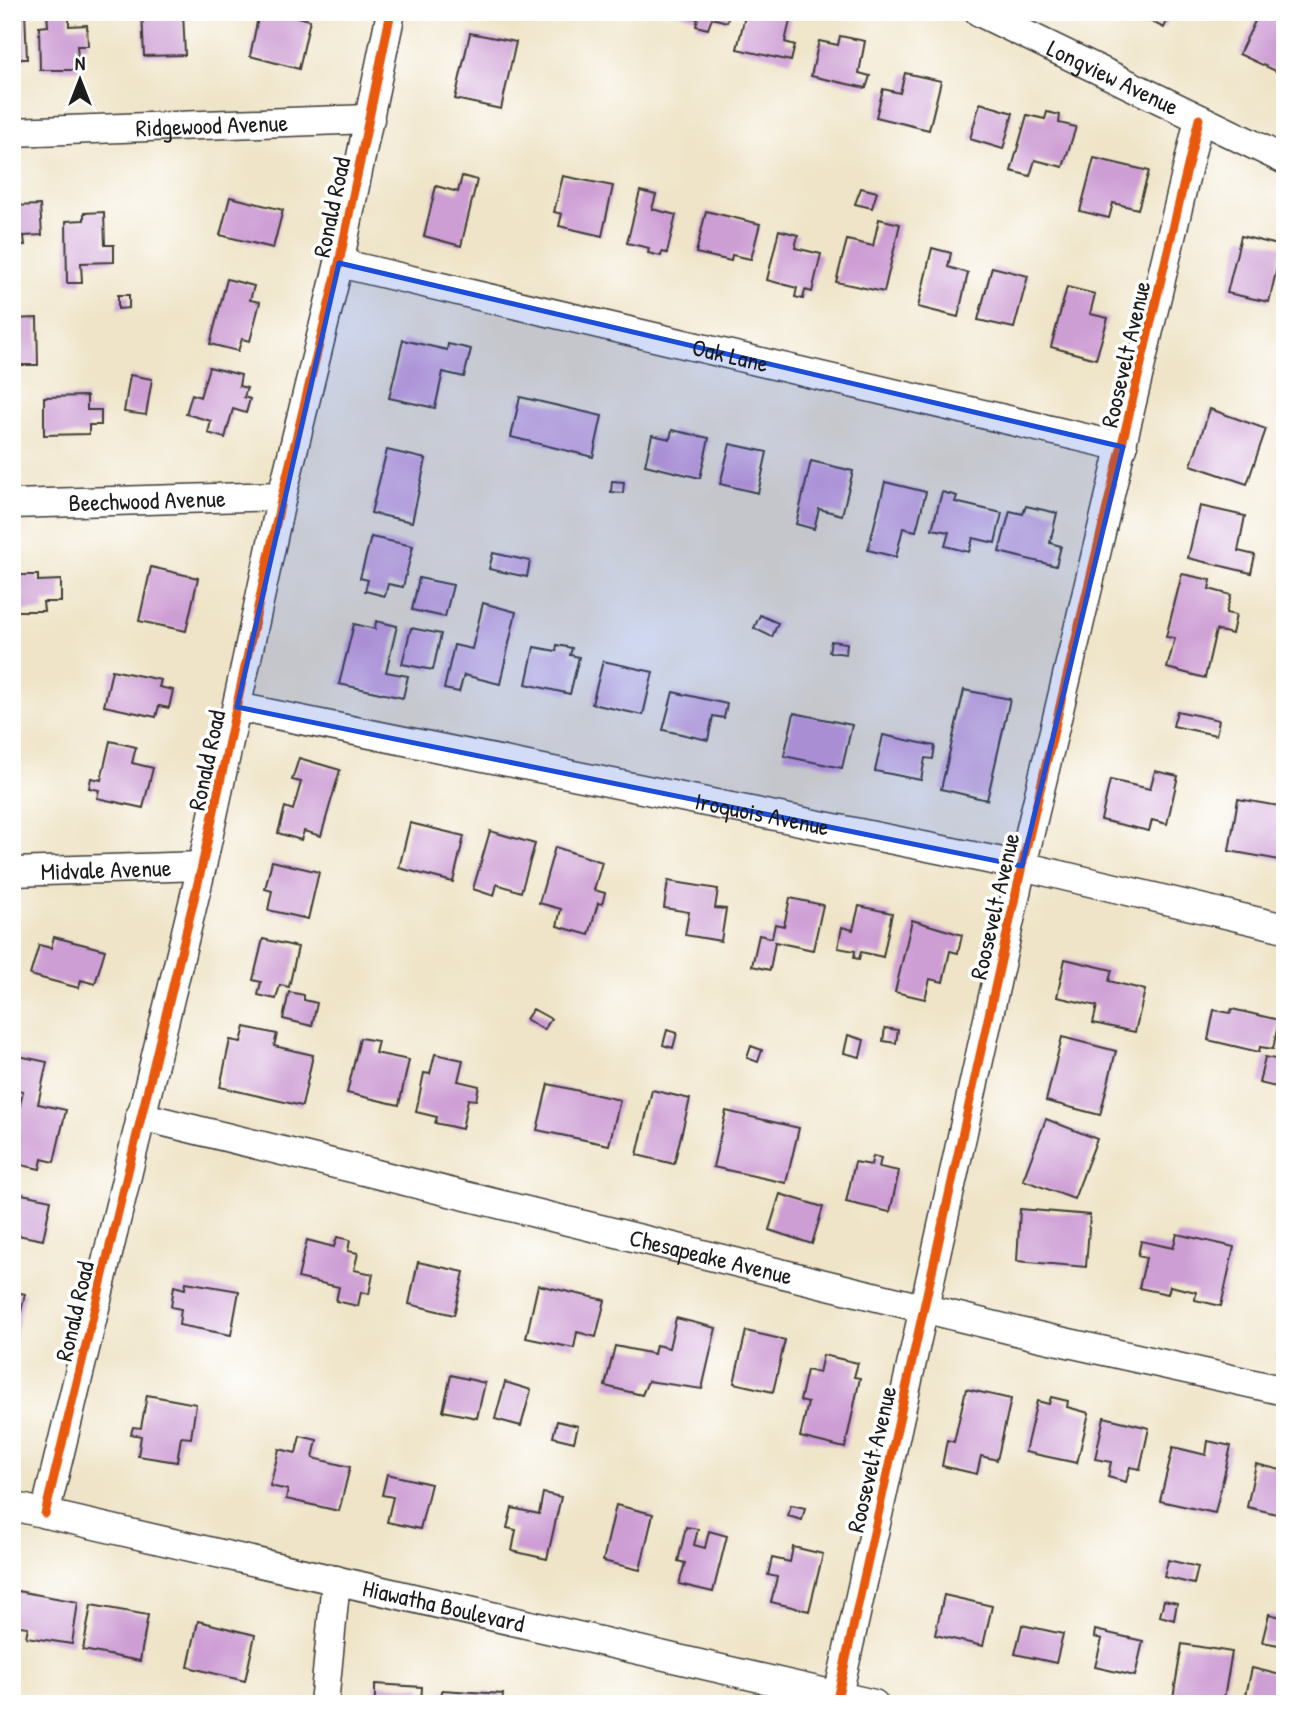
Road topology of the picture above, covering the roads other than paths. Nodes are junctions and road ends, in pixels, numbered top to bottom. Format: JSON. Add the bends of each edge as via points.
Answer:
{"nodes":[{"id":1,"x":391,"y":12,"type":"edge"},
{"id":2,"x":979,"y":12,"type":"edge"},
{"id":3,"x":370,"y":119,"type":"junction"},
{"id":4,"x":1199,"y":119,"type":"junction"},
{"id":5,"x":12,"y":132,"type":"edge"},
{"id":6,"x":1285,"y":160,"type":"edge"},
{"id":7,"x":339,"y":263,"type":"junction"},
{"id":8,"x":1123,"y":447,"type":"junction"},
{"id":9,"x":282,"y":496,"type":"junction"},
{"id":10,"x":12,"y":504,"type":"edge"},
{"id":11,"x":237,"y":707,"type":"junction"},
{"id":12,"x":202,"y":866,"type":"junction"},
{"id":13,"x":1022,"y":866,"type":"junction"},
{"id":14,"x":12,"y":872,"type":"edge"},
{"id":15,"x":1285,"y":928,"type":"edge"},
{"id":16,"x":140,"y":1116,"type":"junction"},
{"id":17,"x":925,"y":1309,"type":"junction"},
{"id":18,"x":1285,"y":1391,"type":"edge"},
{"id":19,"x":12,"y":1506,"type":"edge"},
{"id":20,"x":45,"y":1514,"type":"junction"},
{"id":21,"x":336,"y":1580,"type":"junction"},
{"id":22,"x":837,"y":1700,"type":"edge"},
{"id":23,"x":324,"y":1704,"type":"edge"},
{"id":24,"x":874,"y":1704,"type":"edge"}],
"edges":[{"from":1,"to":3,"type":"street","name":"Ronald Road"},
{"from":2,"to":4,"type":"street","name":"Longview Avenue"},
{"from":3,"to":5,"type":"street","name":"Ridgewood Avenue"},
{"from":3,"to":7,"type":"street","name":"Ronald Road"},
{"from":4,"to":6,"type":"street","name":"Longview Avenue"},
{"from":4,"to":8,"type":"street","name":"Roosevelt Avenue"},
{"from":7,"to":8,"type":"street","name":"Oak Lane"},
{"from":7,"to":9,"type":"street","name":"Ronald Road"},
{"from":8,"to":13,"type":"street","name":"Roosevelt Avenue"},
{"from":9,"to":10,"type":"street","name":"Beechwood Avenue"},
{"from":9,"to":11,"type":"street","name":"Ronald Road"},
{"from":11,"to":12,"type":"street","name":"Ronald Road"},
{"from":11,"to":13,"type":"street","name":"Iroquois Avenue"},
{"from":12,"to":14,"type":"street","name":"Midvale Avenue"},
{"from":12,"to":16,"type":"street","name":"Ronald Road"},
{"from":13,"to":15,"type":"street","name":"Iroquois Avenue"},
{"from":13,"to":17,"type":"street","name":"Roosevelt Avenue"},
{"from":16,"to":17,"type":"street","name":"Chesapeake Avenue"},
{"from":16,"to":20,"type":"street","name":"Ronald Road"},
{"from":17,"to":18,"type":"street","name":"Chesapeake Avenue"},
{"from":17,"to":22,"type":"street","name":"Roosevelt Avenue"},
{"from":19,"to":20,"type":"street","name":"Hiawatha Boulevard"},
{"from":20,"to":21,"type":"street","name":"Hiawatha Boulevard"},
{"from":21,"to":22,"type":"street","name":"Hiawatha Boulevard"},
{"from":21,"to":23,"type":"street"},
{"from":22,"to":24,"type":"street","name":"Hiawatha Boulevard"}]}
